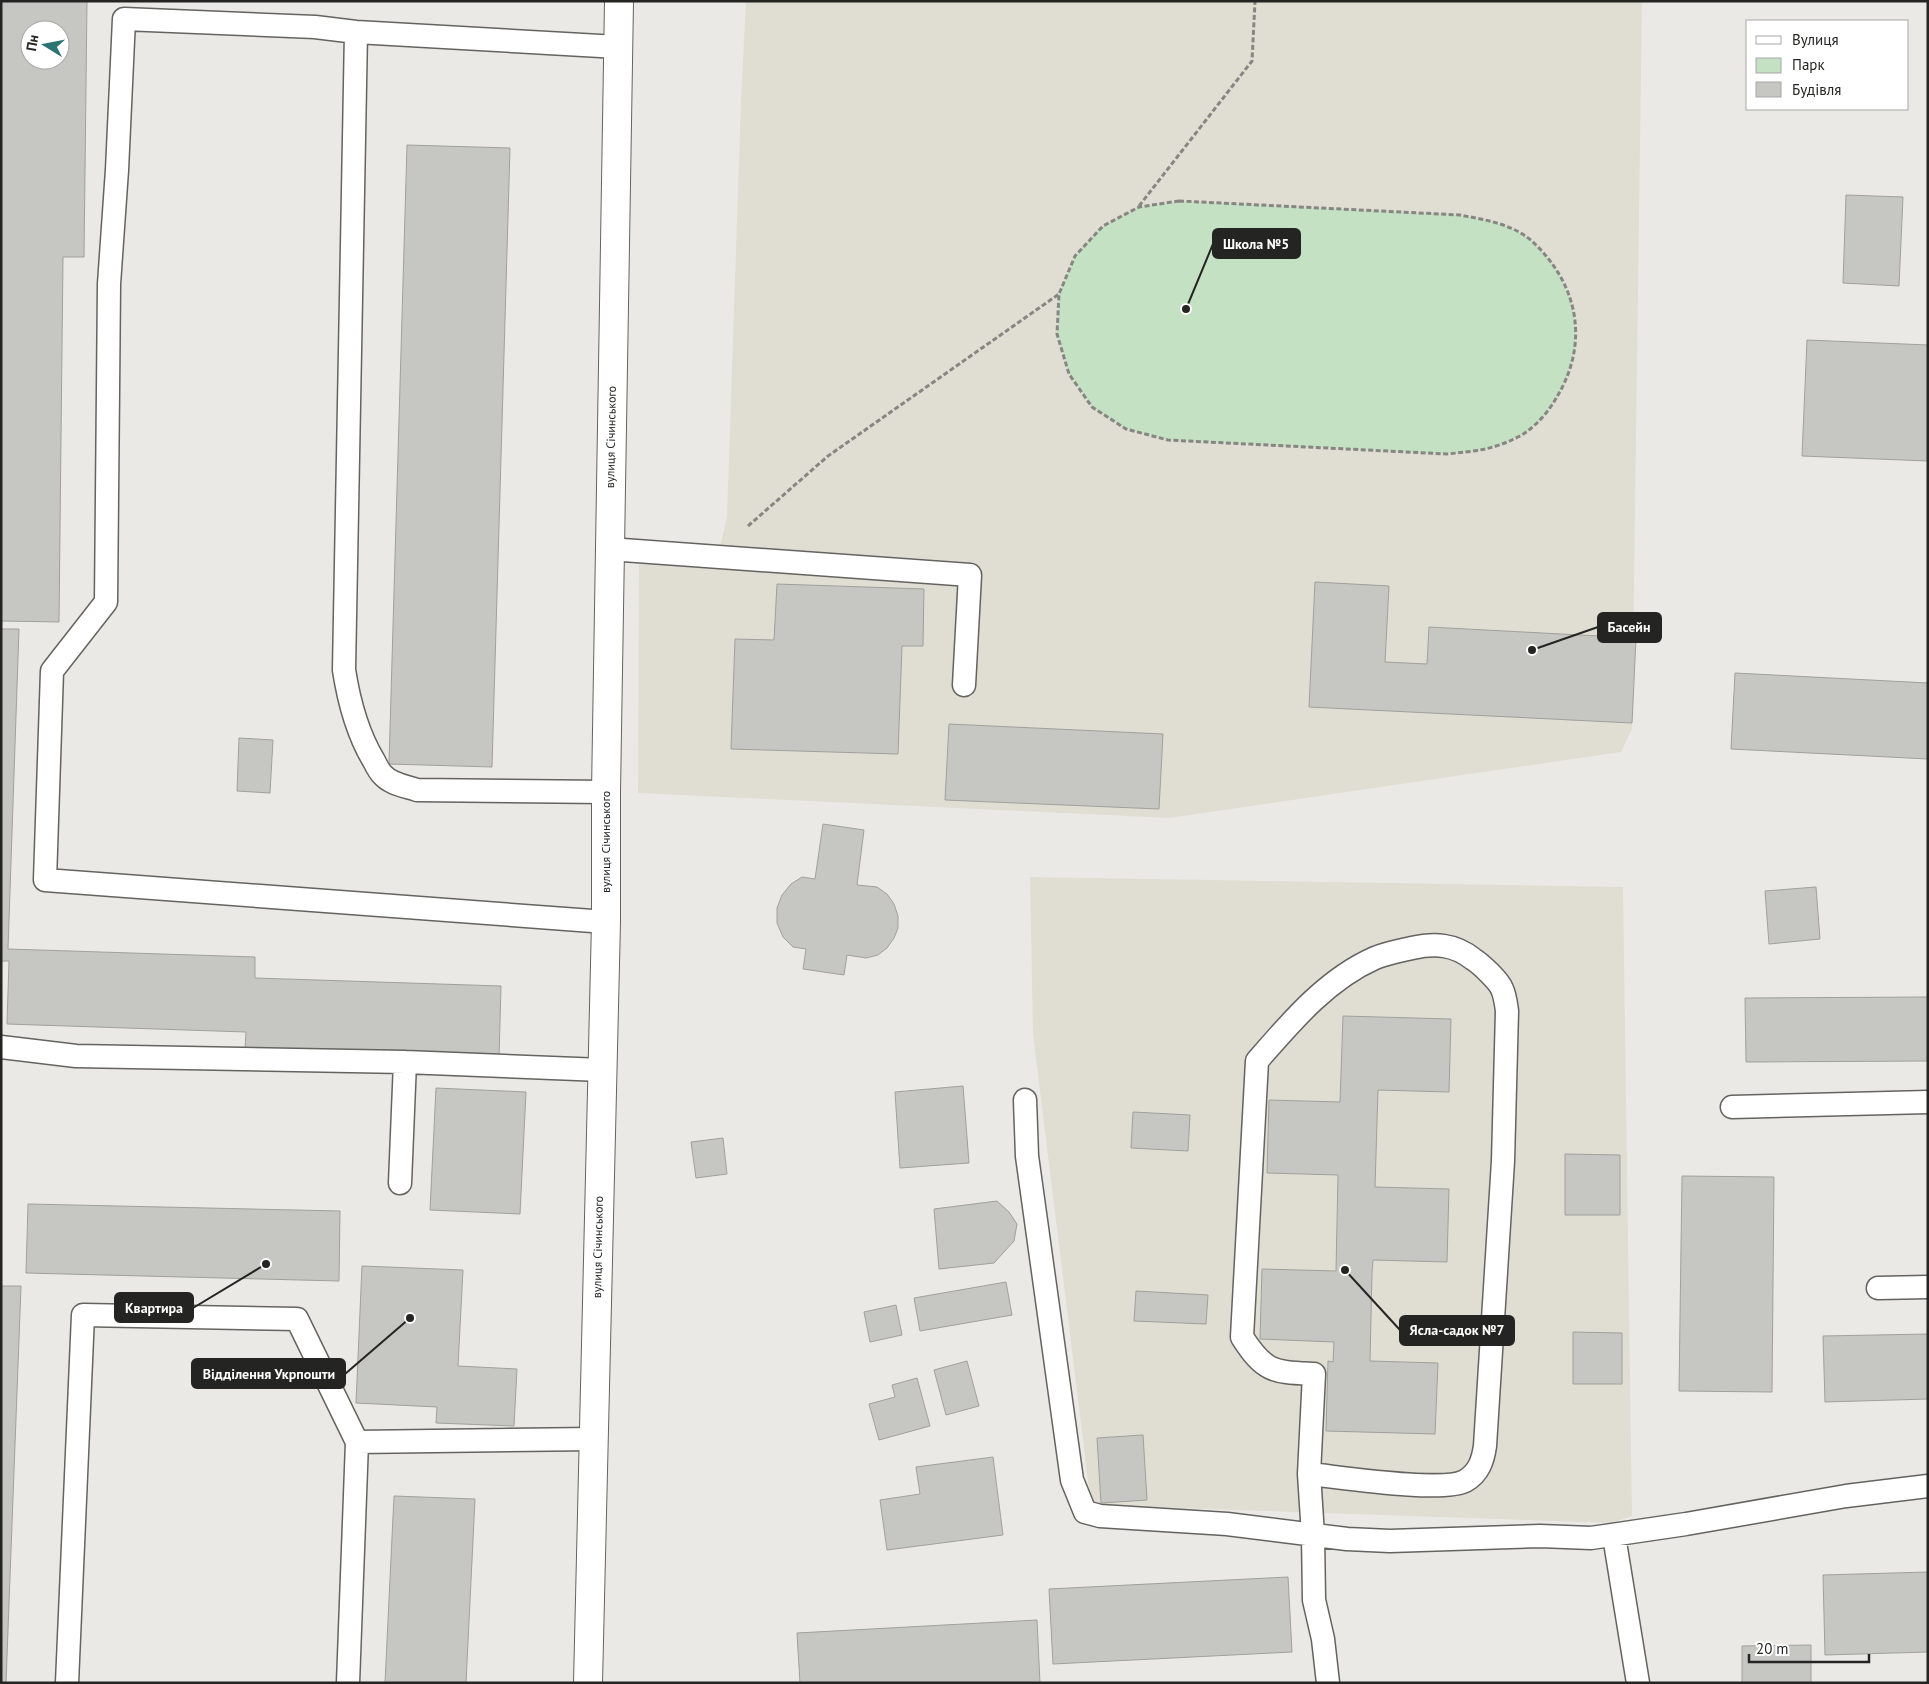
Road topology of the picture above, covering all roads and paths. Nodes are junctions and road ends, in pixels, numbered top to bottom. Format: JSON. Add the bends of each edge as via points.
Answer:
{"nodes":[{"id":1,"x":619,"y":1,"type":"edge"},
{"id":2,"x":1255,"y":1,"type":"edge"},
{"id":3,"x":356,"y":32,"type":"junction"},
{"id":4,"x":618,"y":47,"type":"junction"},
{"id":5,"x":1139,"y":207,"type":"junction"},
{"id":6,"x":1059,"y":294,"type":"junction"},
{"id":7,"x":609,"y":550,"type":"junction"},
{"id":8,"x":714,"y":556,"type":"junction"},
{"id":9,"x":964,"y":685,"type":"dead end"},
{"id":10,"x":606,"y":792,"type":"junction"},
{"id":11,"x":606,"y":922,"type":"junction"},
{"id":12,"x":1,"y":1047,"type":"edge"},
{"id":13,"x":405,"y":1062,"type":"junction"},
{"id":14,"x":602,"y":1070,"type":"junction"},
{"id":15,"x":1025,"y":1100,"type":"dead end"},
{"id":16,"x":1928,"y":1102,"type":"edge"},
{"id":17,"x":1732,"y":1108,"type":"dead end"},
{"id":18,"x":400,"y":1183,"type":"dead end"},
{"id":19,"x":1928,"y":1287,"type":"edge"},
{"id":20,"x":1878,"y":1288,"type":"dead end"},
{"id":21,"x":594,"y":1439,"type":"junction"},
{"id":22,"x":357,"y":1442,"type":"junction"},
{"id":23,"x":1309,"y":1474,"type":"junction"},
{"id":24,"x":1928,"y":1486,"type":"edge"},
{"id":25,"x":1313,"y":1535,"type":"junction"},
{"id":26,"x":1614,"y":1536,"type":"junction"},
{"id":27,"x":67,"y":1683,"type":"edge"},
{"id":28,"x":348,"y":1683,"type":"edge"},
{"id":29,"x":588,"y":1683,"type":"edge"},
{"id":30,"x":1328,"y":1683,"type":"edge"},
{"id":31,"x":1638,"y":1683,"type":"edge"}],
"edges":[{"from":1,"to":4,"type":"street","name":"вулиця Січинського"},
{"from":2,"to":5,"type":"path","via":[[1252,61]]},
{"from":3,"to":4,"type":"lane"},
{"from":3,"to":10,"type":"lane","via":[[344,670],[348,699],[357,727],[382,775],[417,790]]},
{"from":3,"to":11,"type":"lane","via":[[316,27],[124,19],[109,284],[106,602],[52,671],[45,880]]},
{"from":4,"to":7,"type":"street","name":"вулиця Січинського"},
{"from":5,"to":6,"type":"path","via":[[1103,226],[1075,256]]},
{"from":5,"to":6,"type":"path","via":[[1179,201],[1460,215],[1500,222],[1533,242],[1561,278],[1572,304],[1576,341],[1568,378],[1550,410],[1521,435],[1487,450],[1447,454],[1168,440],[1126,429],[1092,406],[1069,374],[1057,334]]},
{"from":6,"to":8,"type":"path","via":[[828,456]]},
{"from":7,"to":8,"type":"lane"},
{"from":7,"to":10,"type":"street","name":"вулиця Січинського"},
{"from":8,"to":9,"type":"lane","via":[[970,575]]},
{"from":10,"to":11,"type":"street","name":"вулиця Січинського"},
{"from":11,"to":14,"type":"street","name":"вулиця Січинського"},
{"from":12,"to":13,"type":"lane","via":[[76,1056]]},
{"from":13,"to":14,"type":"lane"},
{"from":13,"to":18,"type":"lane"},
{"from":14,"to":21,"type":"street","name":"вулиця Січинського"},
{"from":15,"to":25,"type":"lane","via":[[1027,1156],[1072,1480],[1085,1512]]},
{"from":16,"to":17,"type":"lane"},
{"from":19,"to":20,"type":"lane"},
{"from":21,"to":22,"type":"lane"},
{"from":21,"to":29,"type":"street","name":"вулиця Січинського"},
{"from":22,"to":27,"type":"lane","via":[[297,1319],[83,1314]]},
{"from":22,"to":28,"type":"lane"},
{"from":23,"to":23,"type":"lane","via":[[1314,1374],[1277,1372],[1260,1361],[1242,1337],[1257,1061],[1312,1002],[1359,966],[1392,952],[1438,944],[1454,947],[1477,962],[1502,988],[1507,1011],[1503,1161],[1483,1459],[1477,1471],[1454,1485]]},
{"from":23,"to":25,"type":"lane"},
{"from":24,"to":26,"type":"lane","via":[[1846,1496]]},
{"from":25,"to":26,"type":"lane","via":[[1390,1540]]},
{"from":25,"to":30,"type":"lane","via":[[1314,1600]]},
{"from":26,"to":31,"type":"lane"}]}
